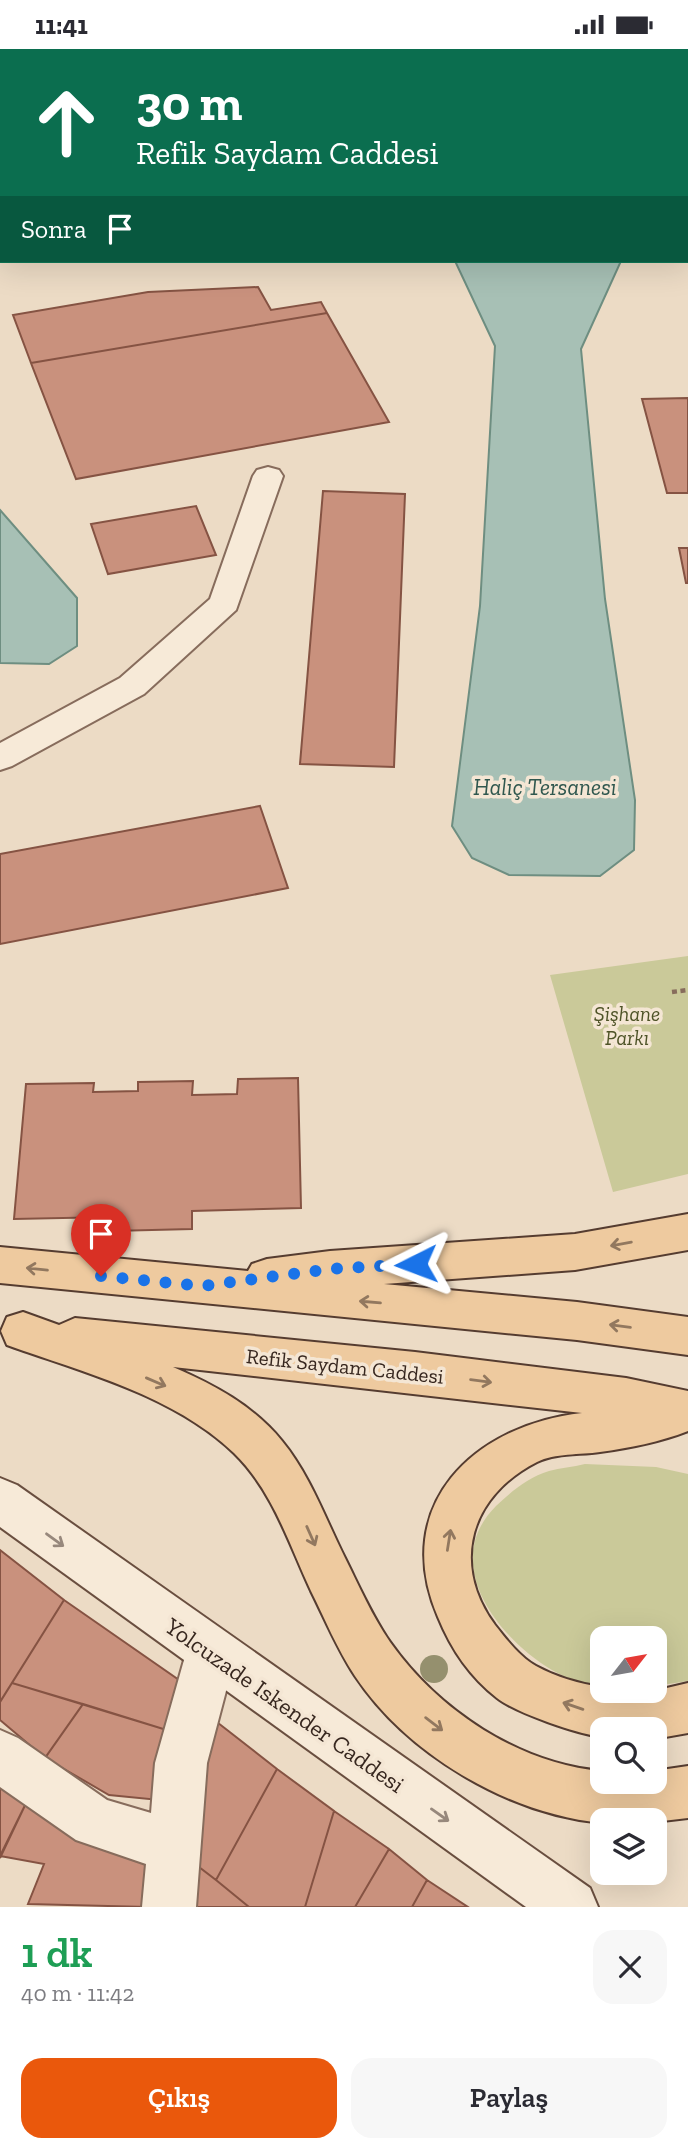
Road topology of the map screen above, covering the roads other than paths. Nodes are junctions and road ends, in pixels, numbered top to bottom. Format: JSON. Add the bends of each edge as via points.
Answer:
{"nodes":[{"id":1,"x":268,"y":477,"type":"dead end"},
{"id":2,"x":0,"y":758,"type":"edge"},
{"id":3,"x":688,"y":1233,"type":"edge"},
{"id":4,"x":0,"y":1265,"type":"edge"},
{"id":5,"x":202,"y":1286,"type":"junction"},
{"id":6,"x":12,"y":1330,"type":"edge"},
{"id":7,"x":688,"y":1336,"type":"edge"},
{"id":8,"x":688,"y":1412,"type":"edge"},
{"id":9,"x":0,"y":1500,"type":"edge"},
{"id":10,"x":211,"y":1653,"type":"junction"},
{"id":11,"x":688,"y":1708,"type":"edge"},
{"id":12,"x":0,"y":1756,"type":"edge"},
{"id":13,"x":688,"y":1793,"type":"edge"},
{"id":14,"x":175,"y":1847,"type":"junction"},
{"id":15,"x":543,"y":1899,"type":"edge"},
{"id":16,"x":169,"y":1907,"type":"edge"}],
"edges":[{"from":1,"to":2,"type":"street","via":[[225,603],[132,686]]},
{"from":3,"to":5,"type":"main road","one_way":true,"via":[[575,1252],[330,1269]]},
{"from":5,"to":4,"type":"main road","one_way":true},
{"from":7,"to":5,"type":"main road","one_way":true,"via":[[577,1321]]},
{"from":6,"to":8,"type":"main road","name":"Refik Saydam Caddesi","one_way":true,"via":[[626,1398]]},
{"from":6,"to":13,"type":"main road","one_way":true,"via":[[182,1393],[221,1413],[253,1441],[287,1482],[377,1667],[415,1710],[462,1745],[514,1772],[597,1797]]},
{"from":11,"to":8,"type":"main road","one_way":true,"via":[[624,1716],[589,1711],[516,1682],[475,1641],[454,1605],[447,1573],[447,1542],[454,1515],[470,1484],[498,1461],[547,1438],[634,1426]]},
{"from":9,"to":10,"type":"street","name":"Yolcuzade Iskender Caddesi","one_way":true},
{"from":10,"to":14,"type":"street","via":[[181,1763]]},
{"from":10,"to":15,"type":"street","name":"Yolcuzade Iskender Caddesi","one_way":true},
{"from":12,"to":14,"type":"street","via":[[93,1822]]},
{"from":14,"to":16,"type":"street"}]}
